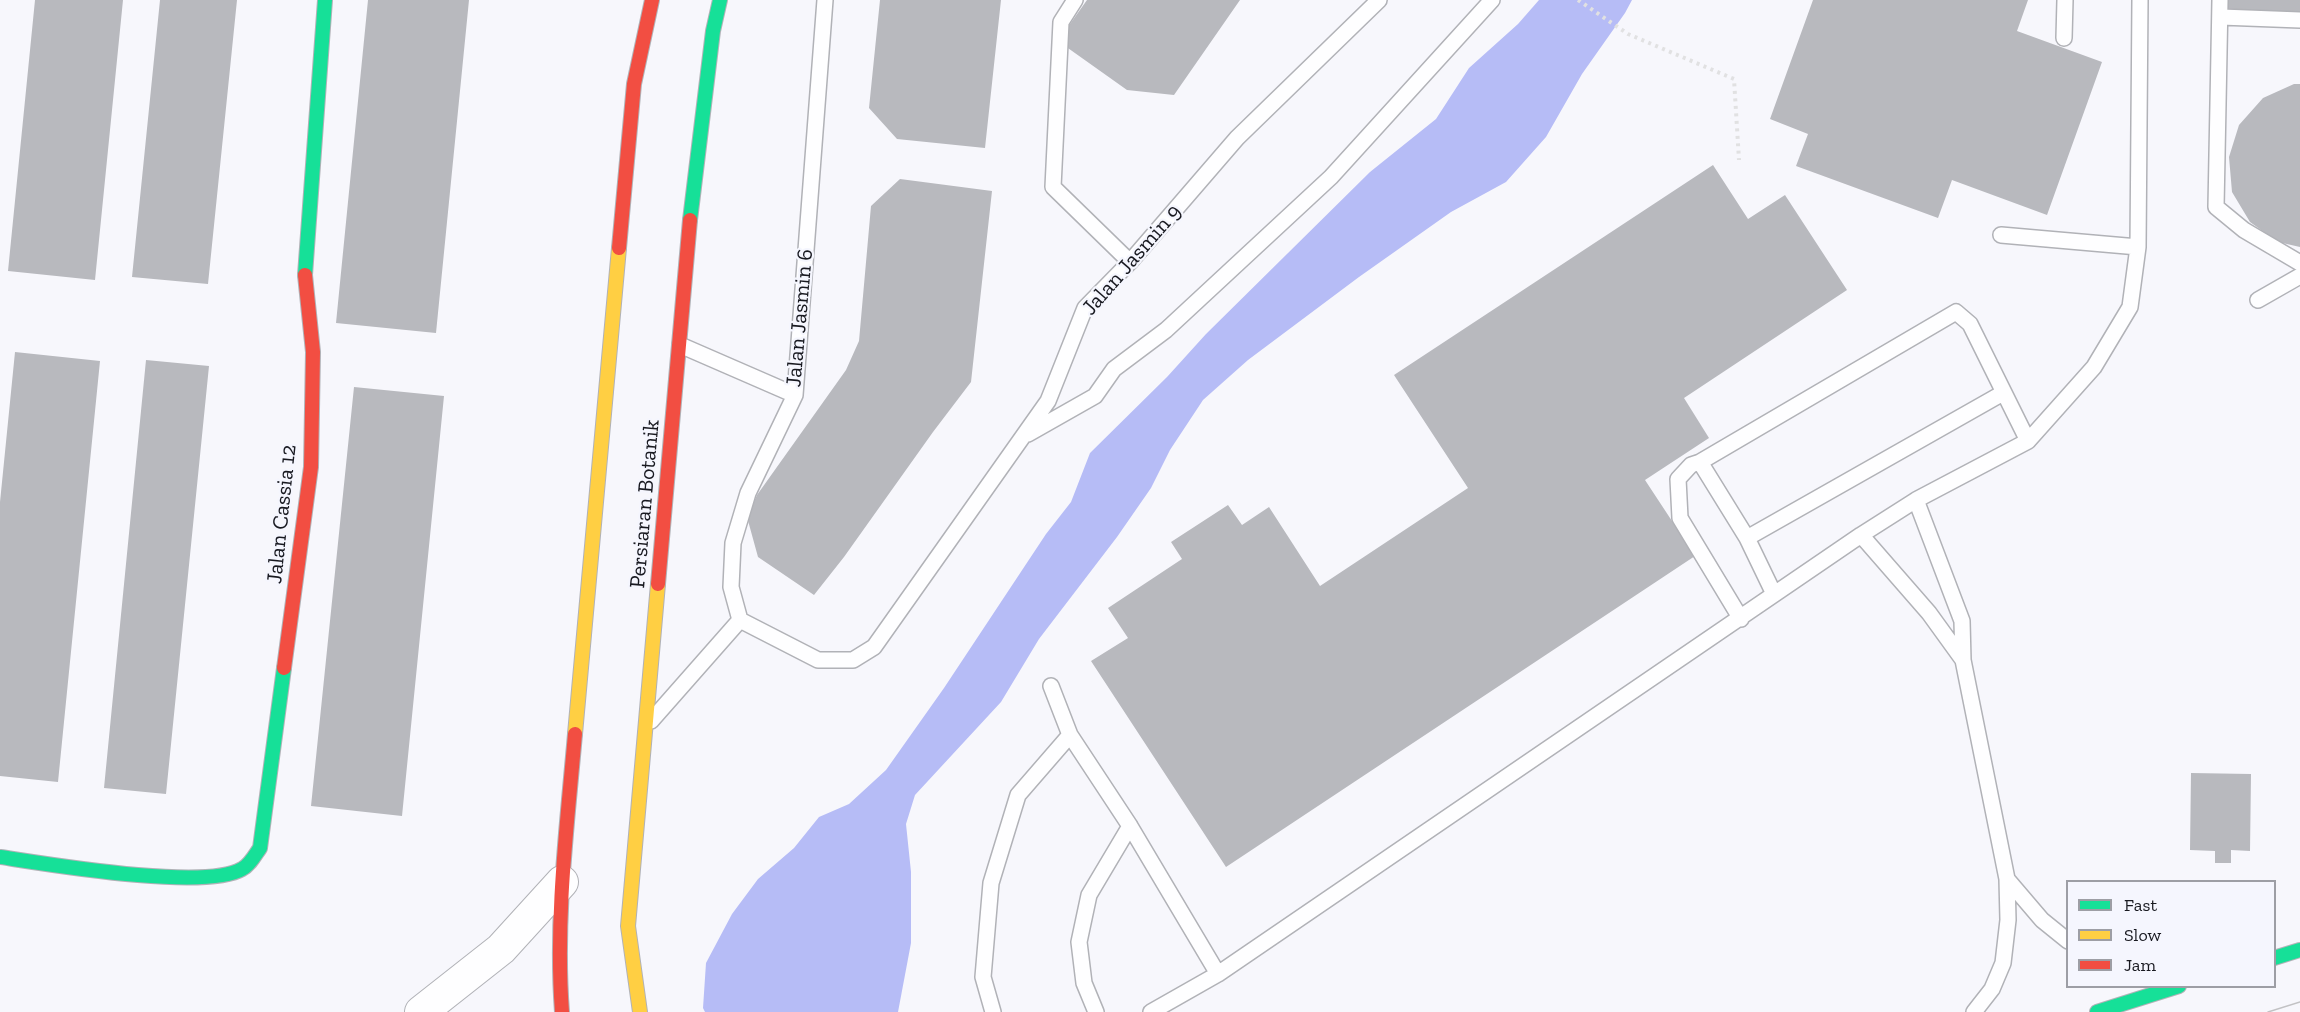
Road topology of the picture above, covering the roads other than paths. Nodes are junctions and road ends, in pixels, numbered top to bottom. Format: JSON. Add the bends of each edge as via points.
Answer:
{"nodes":[{"id":1,"x":324,"y":0,"type":"edge"},
{"id":2,"x":652,"y":0,"type":"edge"},
{"id":3,"x":720,"y":0,"type":"edge"},
{"id":4,"x":825,"y":0,"type":"edge"},
{"id":5,"x":1075,"y":0,"type":"edge"},
{"id":6,"x":1379,"y":0,"type":"edge"},
{"id":7,"x":1492,"y":0,"type":"edge"},
{"id":8,"x":2065,"y":0,"type":"edge"},
{"id":9,"x":2140,"y":0,"type":"edge"},
{"id":10,"x":2220,"y":0,"type":"edge"},
{"id":11,"x":2221,"y":17,"type":"junction"},
{"id":12,"x":2300,"y":20,"type":"edge"},
{"id":13,"x":2064,"y":38,"type":"dead end"},
{"id":14,"x":2001,"y":235,"type":"dead end"},
{"id":15,"x":2138,"y":247,"type":"junction"},
{"id":16,"x":1130,"y":262,"type":"junction"},
{"id":17,"x":2300,"y":263,"type":"edge"},
{"id":18,"x":2300,"y":276,"type":"edge"},
{"id":19,"x":2258,"y":300,"type":"dead end"},
{"id":20,"x":680,"y":345,"type":"junction"},
{"id":21,"x":2003,"y":393,"type":"junction"},
{"id":22,"x":795,"y":395,"type":"junction"},
{"id":23,"x":1023,"y":436,"type":"junction"},
{"id":24,"x":2028,"y":441,"type":"junction"},
{"id":25,"x":1700,"y":462,"type":"junction"},
{"id":26,"x":1916,"y":500,"type":"junction"},
{"id":27,"x":1861,"y":535,"type":"junction"},
{"id":28,"x":1747,"y":538,"type":"junction"},
{"id":29,"x":1774,"y":594,"type":"junction"},
{"id":30,"x":1741,"y":619,"type":"junction"},
{"id":31,"x":740,"y":620,"type":"junction"},
{"id":32,"x":1963,"y":660,"type":"junction"},
{"id":33,"x":1051,"y":686,"type":"dead end"},
{"id":34,"x":646,"y":727,"type":"junction"},
{"id":35,"x":1070,"y":735,"type":"junction"},
{"id":36,"x":1130,"y":826,"type":"junction"},
{"id":37,"x":0,"y":856,"type":"edge"},
{"id":38,"x":2007,"y":879,"type":"junction"},
{"id":39,"x":562,"y":882,"type":"junction"},
{"id":40,"x":2066,"y":940,"type":"edge"},
{"id":41,"x":2300,"y":950,"type":"edge"},
{"id":42,"x":2276,"y":957,"type":"edge"},
{"id":43,"x":1218,"y":974,"type":"junction"},
{"id":44,"x":2170,"y":988,"type":"edge"},
{"id":45,"x":421,"y":1012,"type":"edge"},
{"id":46,"x":562,"y":1012,"type":"edge"},
{"id":47,"x":639,"y":1012,"type":"edge"},
{"id":48,"x":993,"y":1012,"type":"edge"},
{"id":49,"x":1096,"y":1012,"type":"edge"},
{"id":50,"x":1151,"y":1012,"type":"edge"},
{"id":51,"x":1974,"y":1012,"type":"edge"},
{"id":52,"x":2097,"y":1012,"type":"edge"}],
"edges":[{"from":1,"to":37,"type":"main road","name":"Jalan Cassia 12","via":[[304,268],[313,352],[311,467],[260,848],[242,870],[216,877],[88,870]]},
{"from":2,"to":39,"type":"main road","via":[[634,84]]},
{"from":3,"to":20,"type":"main road","name":"Persiaran Botanik","via":[[687,248]]},
{"from":4,"to":22,"type":"lane","name":"Jalan Jasmin 6"},
{"from":5,"to":16,"type":"lane","via":[[1061,22],[1053,187]]},
{"from":6,"to":16,"type":"lane","name":"Jalan Jasmin 9","via":[[1237,138]]},
{"from":7,"to":23,"type":"lane","via":[[1330,177],[1184,314],[1114,369],[1095,396]]},
{"from":8,"to":13,"type":"lane"},
{"from":9,"to":15,"type":"lane"},
{"from":10,"to":11,"type":"lane"},
{"from":11,"to":12,"type":"lane"},
{"from":11,"to":17,"type":"lane","via":[[2216,207],[2244,230]]},
{"from":14,"to":15,"type":"lane"},
{"from":15,"to":24,"type":"lane","via":[[2130,307],[2094,367]]},
{"from":16,"to":23,"type":"lane","name":"Jalan Jasmin 9","via":[[1085,308],[1048,401]]},
{"from":18,"to":19,"type":"lane"},
{"from":20,"to":22,"type":"lane"},
{"from":20,"to":34,"type":"main road","name":"Persiaran Botanik"},
{"from":21,"to":24,"type":"lane"},
{"from":21,"to":25,"type":"lane","via":[[1970,324],[1956,312]]},
{"from":21,"to":28,"type":"lane"},
{"from":22,"to":31,"type":"lane","name":"Jalan Jasmin 6","via":[[748,493],[733,543],[730,587]]},
{"from":23,"to":31,"type":"lane","name":"Jalan Jasmin 9","via":[[874,647],[853,660],[818,660]]},
{"from":24,"to":26,"type":"lane"},
{"from":25,"to":28,"type":"lane"},
{"from":25,"to":30,"type":"lane","via":[[1691,465],[1678,479],[1680,518]]},
{"from":26,"to":27,"type":"lane"},
{"from":26,"to":32,"type":"lane","via":[[1962,621]]},
{"from":27,"to":29,"type":"lane"},
{"from":27,"to":32,"type":"lane","via":[[1929,613]]},
{"from":28,"to":29,"type":"lane"},
{"from":29,"to":30,"type":"lane"},
{"from":30,"to":43,"type":"lane"},
{"from":31,"to":34,"type":"lane"},
{"from":32,"to":38,"type":"lane"},
{"from":33,"to":35,"type":"lane"},
{"from":34,"to":47,"type":"main road","name":"Persiaran Botanik","via":[[628,926]]},
{"from":35,"to":36,"type":"lane"},
{"from":35,"to":48,"type":"lane","via":[[1018,795],[991,882],[983,977]]},
{"from":36,"to":43,"type":"lane"},
{"from":36,"to":49,"type":"lane","via":[[1089,895],[1079,942],[1084,983]]},
{"from":38,"to":40,"type":"lane","via":[[2042,920]]},
{"from":38,"to":51,"type":"lane","via":[[2008,920],[2002,963],[1992,989]]},
{"from":39,"to":45,"type":"street","via":[[501,949]]},
{"from":39,"to":46,"type":"main road"},
{"from":41,"to":42,"type":"main road"},
{"from":43,"to":50,"type":"lane"},
{"from":44,"to":52,"type":"main road"}]}
